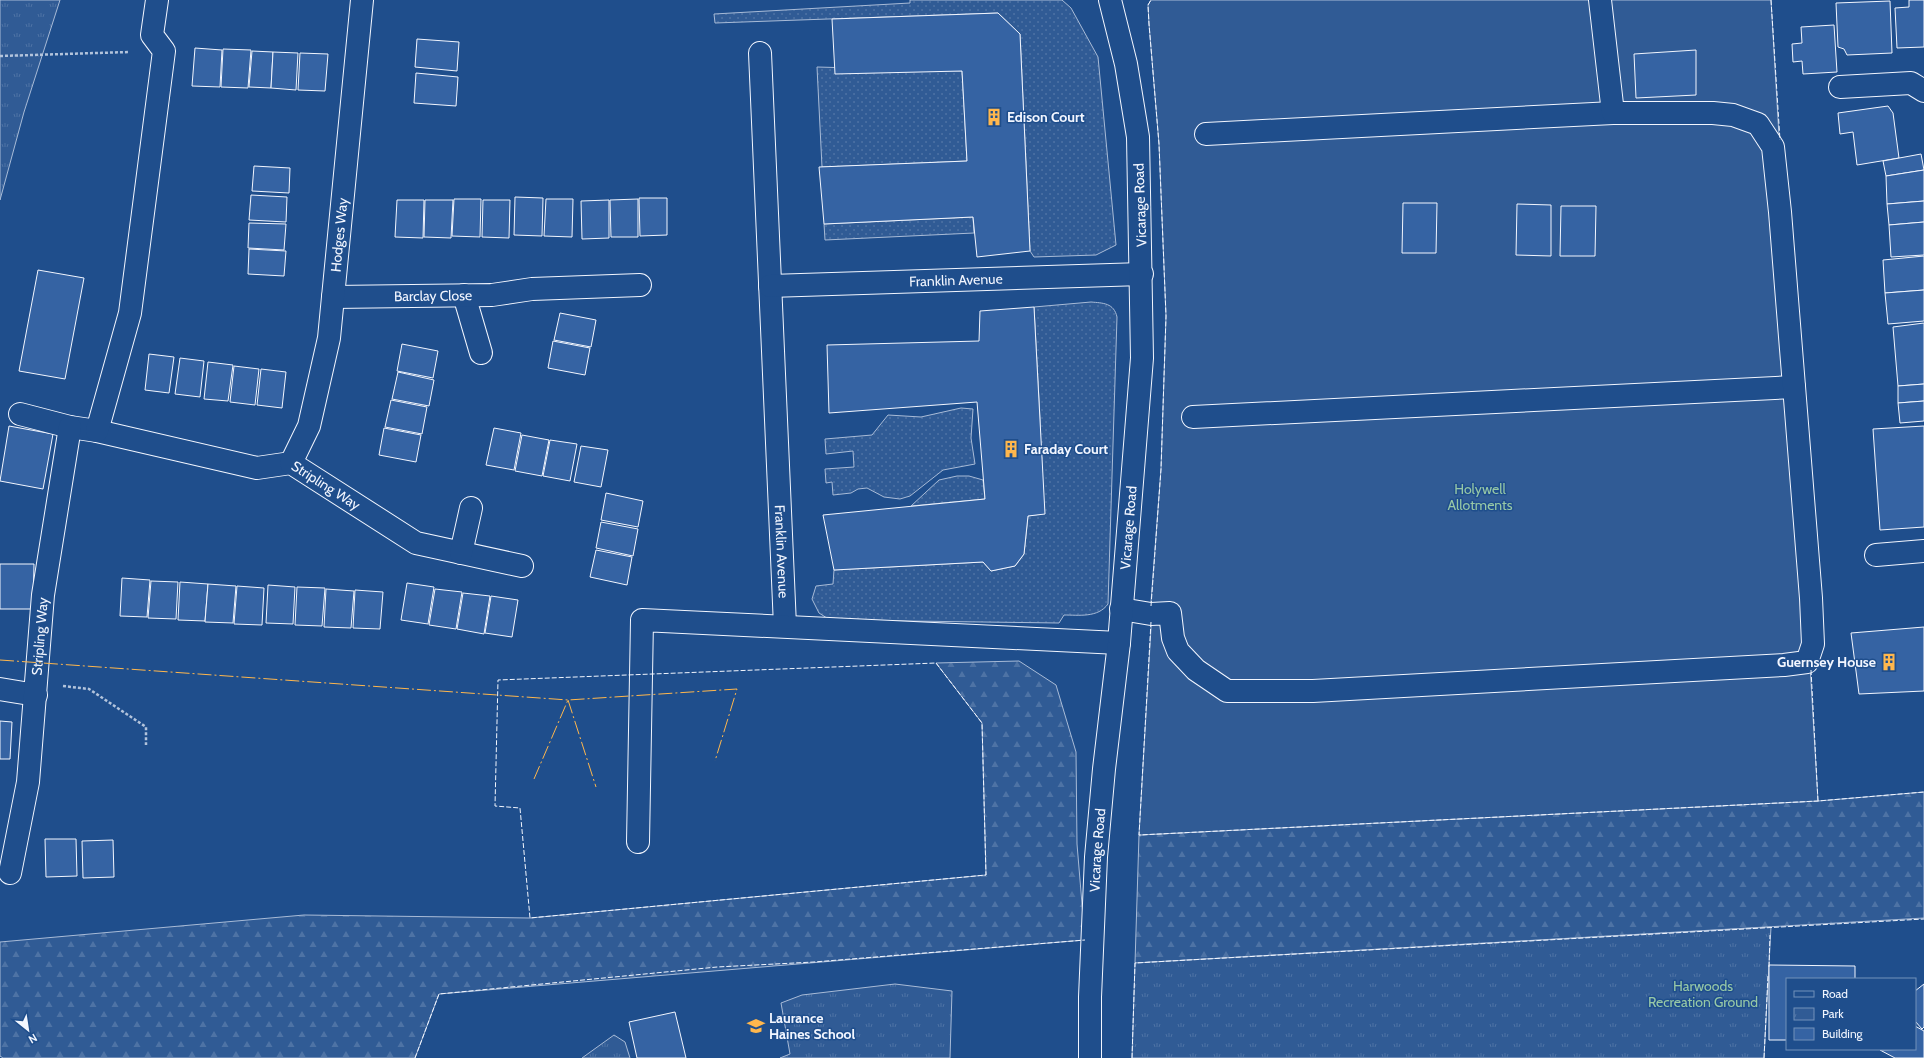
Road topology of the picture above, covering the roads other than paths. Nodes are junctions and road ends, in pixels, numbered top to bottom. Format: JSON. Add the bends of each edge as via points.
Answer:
{"nodes":[{"id":1,"x":157,"y":0,"type":"edge"},
{"id":2,"x":362,"y":0,"type":"edge"},
{"id":3,"x":1110,"y":0,"type":"edge"},
{"id":4,"x":1600,"y":0,"type":"edge"},
{"id":5,"x":760,"y":54,"type":"dead end"},
{"id":6,"x":1840,"y":87,"type":"dead end"},
{"id":7,"x":1924,"y":90,"type":"edge"},
{"id":8,"x":1613,"y":113,"type":"junction"},
{"id":9,"x":1206,"y":134,"type":"dead end"},
{"id":10,"x":1142,"y":274,"type":"junction"},
{"id":11,"x":640,"y":285,"type":"dead end"},
{"id":12,"x":770,"y":286,"type":"junction"},
{"id":13,"x":464,"y":295,"type":"junction"},
{"id":14,"x":333,"y":297,"type":"junction"},
{"id":15,"x":481,"y":353,"type":"dead end"},
{"id":16,"x":1794,"y":387,"type":"junction"},
{"id":17,"x":20,"y":414,"type":"dead end"},
{"id":18,"x":1193,"y":418,"type":"dead end"},
{"id":19,"x":70,"y":427,"type":"junction"},
{"id":20,"x":97,"y":431,"type":"junction"},
{"id":21,"x":291,"y":463,"type":"junction"},
{"id":22,"x":471,"y":508,"type":"dead end"},
{"id":23,"x":1924,"y":550,"type":"edge"},
{"id":24,"x":461,"y":553,"type":"junction"},
{"id":25,"x":1876,"y":555,"type":"dead end"},
{"id":26,"x":522,"y":566,"type":"dead end"},
{"id":27,"x":1121,"y":609,"type":"junction"},
{"id":28,"x":785,"y":626,"type":"junction"},
{"id":29,"x":1119,"y":643,"type":"junction"},
{"id":30,"x":0,"y":688,"type":"edge"},
{"id":31,"x":36,"y":689,"type":"junction"},
{"id":32,"x":638,"y":842,"type":"dead end"},
{"id":33,"x":10,"y":873,"type":"dead end"},
{"id":34,"x":1090,"y":1058,"type":"edge"}],
"edges":[{"from":1,"to":20,"type":"street","via":[[158,43],[130,313]]},
{"from":2,"to":14,"type":"street","name":"Hodges Way"},
{"from":3,"to":10,"type":"street","name":"Vicarage Road","via":[[1126,64],[1138,137]]},
{"from":4,"to":8,"type":"street"},
{"from":5,"to":12,"type":"street","name":"Franklin Avenue"},
{"from":6,"to":7,"type":"street","via":[[1911,83]]},
{"from":8,"to":9,"type":"street"},
{"from":8,"to":16,"type":"street","via":[[1714,113],[1733,115],[1758,124],[1773,147]]},
{"from":10,"to":12,"type":"street","name":"Franklin Avenue"},
{"from":10,"to":27,"type":"street","name":"Vicarage Road","via":[[1142,358]]},
{"from":11,"to":13,"type":"street","name":"Barclay Close","via":[[532,289],[492,295]]},
{"from":12,"to":28,"type":"street","name":"Franklin Avenue"},
{"from":13,"to":14,"type":"street","name":"Barclay Close"},
{"from":13,"to":15,"type":"street"},
{"from":14,"to":21,"type":"street","name":"Hodges Way","via":[[329,338],[309,426]]},
{"from":16,"to":18,"type":"street"},
{"from":16,"to":27,"type":"street","via":[[1811,598],[1813,644],[1807,662],[1314,691],[1227,691],[1196,670],[1178,651],[1172,638],[1170,613],[1151,614]]},
{"from":17,"to":19,"type":"street"},
{"from":19,"to":20,"type":"street","name":"Stripling Way"},
{"from":19,"to":31,"type":"street","name":"Stripling Way","via":[[43,595]]},
{"from":20,"to":21,"type":"street","name":"Stripling Way","via":[[257,468]]},
{"from":21,"to":24,"type":"street","name":"Stripling Way","via":[[416,543]]},
{"from":22,"to":24,"type":"street"},
{"from":23,"to":25,"type":"street"},
{"from":24,"to":26,"type":"street","name":"Stripling Way"},
{"from":27,"to":29,"type":"street","name":"Vicarage Road"},
{"from":28,"to":29,"type":"street"},
{"from":28,"to":32,"type":"street","via":[[642,620]]},
{"from":29,"to":34,"type":"street","name":"Vicarage Road","via":[[1096,857]]},
{"from":30,"to":31,"type":"street"},
{"from":31,"to":33,"type":"street","name":"Stripling Way","via":[[28,782]]}]}
